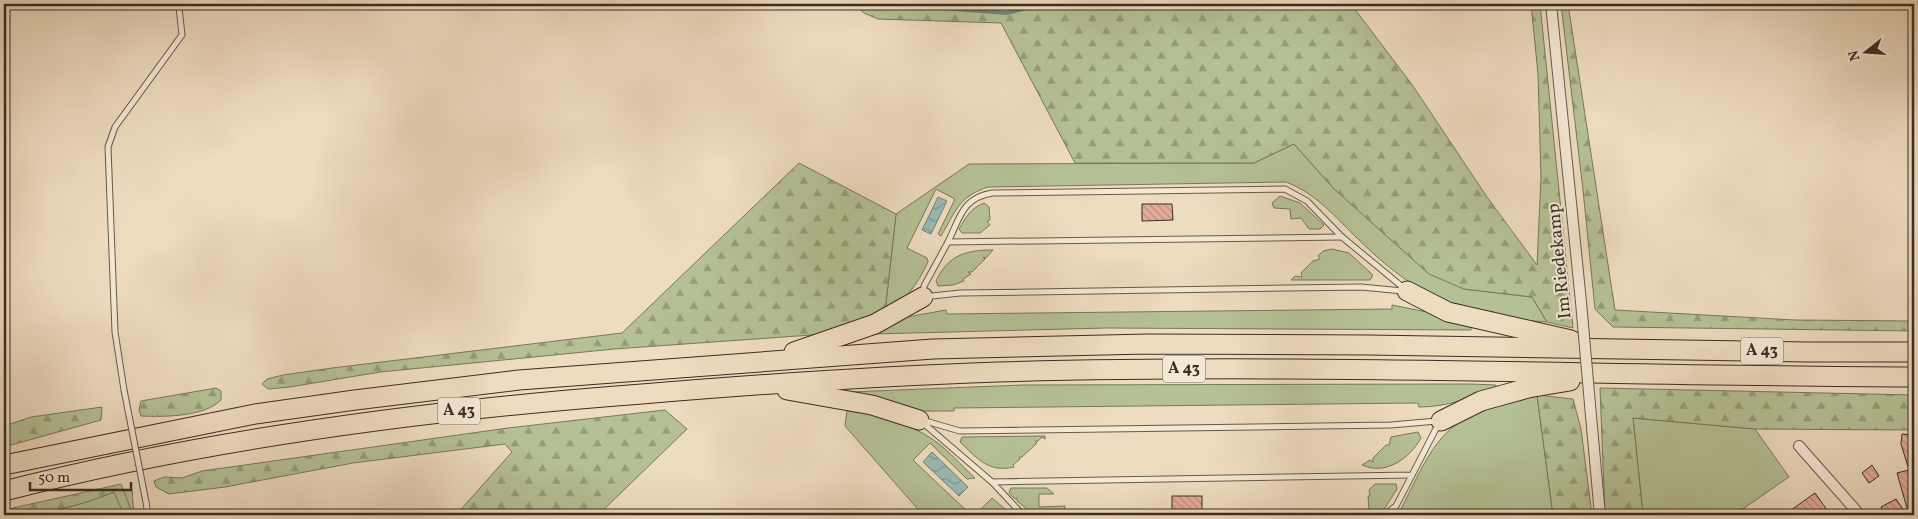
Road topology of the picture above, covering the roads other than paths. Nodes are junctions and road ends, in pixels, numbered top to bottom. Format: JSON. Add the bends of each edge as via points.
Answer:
{"nodes":[{"id":1,"x":181,"y":4,"type":"edge"},
{"id":2,"x":1552,"y":4,"type":"edge"},
{"id":3,"x":1342,"y":237,"type":"junction"},
{"id":4,"x":948,"y":242,"type":"junction"},
{"id":5,"x":1407,"y":291,"type":"junction"},
{"id":6,"x":924,"y":297,"type":"junction"},
{"id":7,"x":1609,"y":349,"type":"junction"},
{"id":8,"x":1914,"y":352,"type":"edge"},
{"id":9,"x":767,"y":360,"type":"junction"},
{"id":10,"x":1618,"y":372,"type":"junction"},
{"id":11,"x":1914,"y":377,"type":"edge"},
{"id":12,"x":751,"y":385,"type":"junction"},
{"id":13,"x":920,"y":420,"type":"junction"},
{"id":14,"x":1441,"y":421,"type":"junction"},
{"id":15,"x":1799,"y":446,"type":"dead end"},
{"id":16,"x":4,"y":465,"type":"edge"},
{"id":17,"x":1412,"y":475,"type":"junction"},
{"id":18,"x":992,"y":482,"type":"junction"},
{"id":19,"x":4,"y":491,"type":"edge"},
{"id":20,"x":148,"y":515,"type":"edge"},
{"id":21,"x":1023,"y":515,"type":"edge"},
{"id":22,"x":1384,"y":515,"type":"edge"},
{"id":23,"x":1600,"y":515,"type":"edge"},
{"id":24,"x":1860,"y":515,"type":"edge"}],
"edges":[{"from":1,"to":20,"type":"lane","bridge":true,"via":[[182,35],[115,127],[108,147],[115,332]]},
{"from":2,"to":23,"type":"street","name":"Im Riedekamp","bridge":true},
{"from":3,"to":4,"type":"lane"},
{"from":3,"to":4,"type":"lane","via":[[1294,192],[1258,189],[980,195],[966,205]]},
{"from":3,"to":5,"type":"lane"},
{"from":4,"to":6,"type":"lane","via":[[924,286]]},
{"from":5,"to":6,"type":"lane","via":[[1361,288],[960,293]]},
{"from":5,"to":7,"type":"highway","via":[[1448,312]]},
{"from":6,"to":9,"type":"highway","via":[[875,324]]},
{"from":7,"to":8,"type":"highway","number":"A 43"},
{"from":7,"to":9,"type":"highway","number":"A 43","via":[[1478,345],[1138,344],[934,349]]},
{"from":9,"to":16,"type":"highway","number":"A 43","via":[[519,380],[355,400],[255,414]]},
{"from":10,"to":11,"type":"highway","number":"A 43"},
{"from":10,"to":12,"type":"highway","number":"A 43","via":[[1111,370],[874,377]]},
{"from":10,"to":14,"type":"highway","via":[[1528,388],[1481,401]]},
{"from":12,"to":13,"type":"highway","via":[[872,405]]},
{"from":12,"to":19,"type":"highway","number":"A 43","via":[[535,402],[348,425],[169,455]]},
{"from":13,"to":14,"type":"lane","via":[[960,431],[1392,425]]},
{"from":13,"to":18,"type":"lane"},
{"from":14,"to":17,"type":"lane"},
{"from":15,"to":24,"type":"street"},
{"from":17,"to":18,"type":"lane"},
{"from":17,"to":22,"type":"lane","via":[[1396,506]]},
{"from":18,"to":21,"type":"lane"}]}
